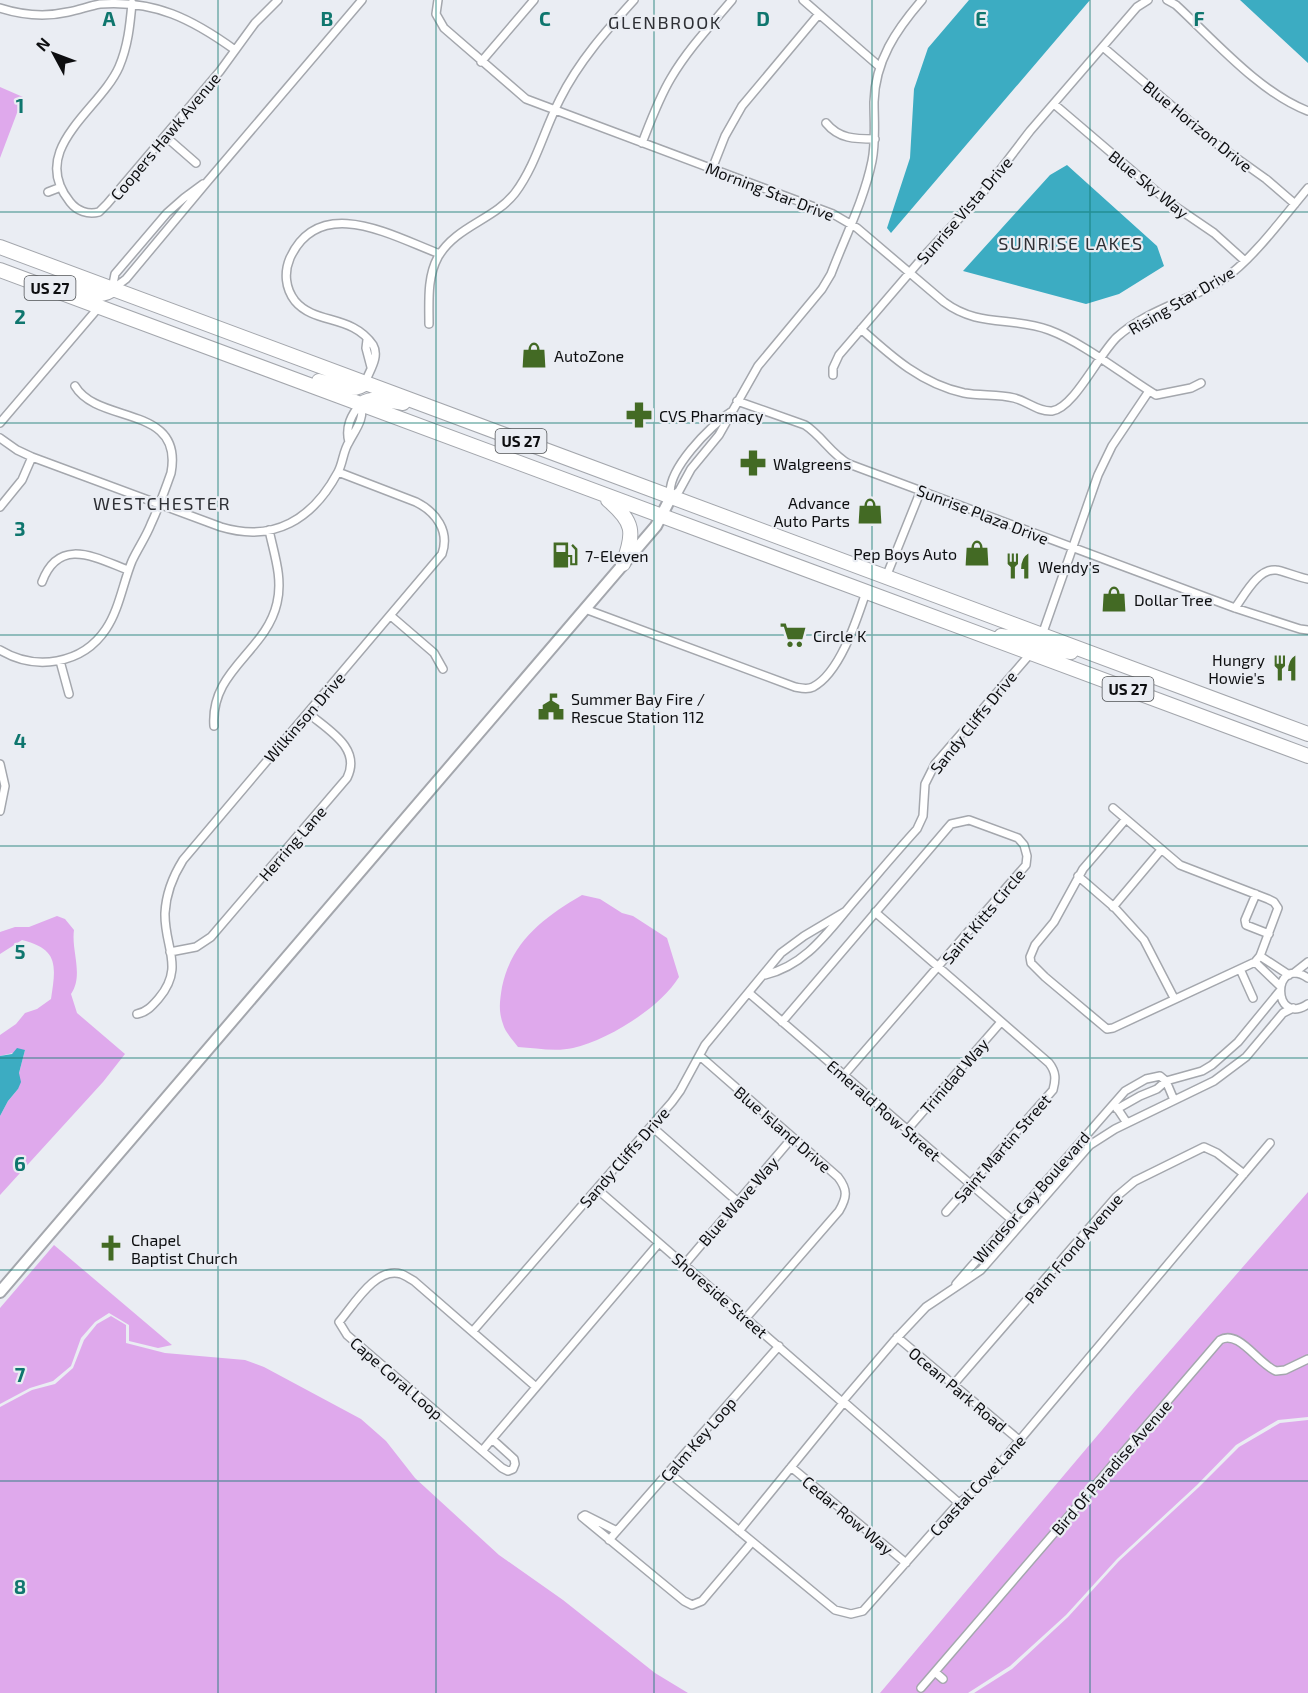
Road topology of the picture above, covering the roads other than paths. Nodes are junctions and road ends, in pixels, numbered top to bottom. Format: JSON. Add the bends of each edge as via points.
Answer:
{"nodes":[{"id":1,"x":278,"y":0,"type":"edge"},
{"id":2,"x":362,"y":0,"type":"edge"},
{"id":3,"x":438,"y":0,"type":"edge"},
{"id":4,"x":534,"y":0,"type":"edge"},
{"id":5,"x":633,"y":0,"type":"edge"},
{"id":6,"x":732,"y":0,"type":"edge"},
{"id":7,"x":803,"y":0,"type":"edge"},
{"id":8,"x":922,"y":0,"type":"edge"},
{"id":9,"x":1148,"y":0,"type":"edge"},
{"id":10,"x":1167,"y":0,"type":"edge"},
{"id":11,"x":132,"y":3,"type":"junction"},
{"id":12,"x":0,"y":8,"type":"edge"},
{"id":13,"x":436,"y":14,"type":"junction"},
{"id":14,"x":819,"y":14,"type":"junction"},
{"id":15,"x":428,"y":16,"type":"dead end"},
{"id":16,"x":1103,"y":47,"type":"junction"},
{"id":17,"x":236,"y":50,"type":"junction"},
{"id":18,"x":481,"y":62,"type":"junction"},
{"id":19,"x":880,"y":67,"type":"junction"},
{"id":20,"x":1054,"y":104,"type":"junction"},
{"id":21,"x":554,"y":110,"type":"junction"},
{"id":22,"x":1308,"y":111,"type":"edge"},
{"id":23,"x":826,"y":123,"type":"dead end"},
{"id":24,"x":165,"y":136,"type":"junction"},
{"id":25,"x":875,"y":139,"type":"junction"},
{"id":26,"x":642,"y":143,"type":"junction"},
{"id":27,"x":196,"y":163,"type":"dead end"},
{"id":28,"x":712,"y":169,"type":"junction"},
{"id":29,"x":207,"y":182,"type":"junction"},
{"id":30,"x":61,"y":187,"type":"junction"},
{"id":31,"x":1308,"y":188,"type":"edge"},
{"id":32,"x":48,"y":192,"type":"dead end"},
{"id":33,"x":1295,"y":204,"type":"junction"},
{"id":34,"x":850,"y":224,"type":"junction"},
{"id":35,"x":141,"y":243,"type":"junction"},
{"id":36,"x":0,"y":247,"type":"edge"},
{"id":37,"x":150,"y":251,"type":"junction"},
{"id":38,"x":440,"y":254,"type":"junction"},
{"id":39,"x":1245,"y":261,"type":"junction"},
{"id":40,"x":0,"y":263,"type":"edge"},
{"id":41,"x":0,"y":270,"type":"edge"},
{"id":42,"x":910,"y":272,"type":"junction"},
{"id":43,"x":112,"y":289,"type":"junction"},
{"id":44,"x":99,"y":307,"type":"junction"},
{"id":45,"x":429,"y":324,"type":"dead end"},
{"id":46,"x":861,"y":329,"type":"junction"},
{"id":47,"x":203,"y":345,"type":"junction"},
{"id":48,"x":1099,"y":358,"type":"junction"},
{"id":49,"x":833,"y":375,"type":"dead end"},
{"id":50,"x":365,"y":383,"type":"junction"},
{"id":51,"x":1201,"y":383,"type":"dead end"},
{"id":52,"x":75,"y":386,"type":"dead end"},
{"id":53,"x":1149,"y":391,"type":"junction"},
{"id":54,"x":737,"y":401,"type":"junction"},
{"id":55,"x":361,"y":404,"type":"junction"},
{"id":56,"x":429,"y":407,"type":"junction"},
{"id":57,"x":731,"y":412,"type":"junction"},
{"id":58,"x":0,"y":423,"type":"edge"},
{"id":59,"x":0,"y":438,"type":"edge"},
{"id":60,"x":32,"y":457,"type":"junction"},
{"id":61,"x":338,"y":472,"type":"junction"},
{"id":62,"x":921,"y":490,"type":"junction"},
{"id":63,"x":599,"y":493,"type":"junction"},
{"id":64,"x":671,"y":497,"type":"junction"},
{"id":65,"x":159,"y":504,"type":"junction"},
{"id":66,"x":0,"y":507,"type":"edge"},
{"id":67,"x":662,"y":516,"type":"junction"},
{"id":68,"x":269,"y":530,"type":"junction"},
{"id":69,"x":1073,"y":549,"type":"junction"},
{"id":70,"x":623,"y":564,"type":"junction"},
{"id":71,"x":128,"y":570,"type":"junction"},
{"id":72,"x":886,"y":577,"type":"junction"},
{"id":73,"x":1308,"y":579,"type":"edge"},
{"id":74,"x":42,"y":582,"type":"dead end"},
{"id":75,"x":866,"y":592,"type":"junction"},
{"id":76,"x":1235,"y":608,"type":"junction"},
{"id":77,"x":585,"y":609,"type":"junction"},
{"id":78,"x":391,"y":616,"type":"junction"},
{"id":79,"x":1308,"y":630,"type":"edge"},
{"id":80,"x":974,"y":632,"type":"junction"},
{"id":81,"x":1042,"y":635,"type":"junction"},
{"id":82,"x":0,"y":650,"type":"edge"},
{"id":83,"x":1031,"y":653,"type":"junction"},
{"id":84,"x":1100,"y":656,"type":"junction"},
{"id":85,"x":60,"y":661,"type":"junction"},
{"id":86,"x":443,"y":669,"type":"dead end"},
{"id":87,"x":69,"y":694,"type":"dead end"},
{"id":88,"x":308,"y":713,"type":"junction"},
{"id":89,"x":214,"y":726,"type":"dead end"},
{"id":90,"x":1308,"y":734,"type":"edge"},
{"id":91,"x":1308,"y":756,"type":"edge"},
{"id":92,"x":0,"y":764,"type":"edge"},
{"id":93,"x":1113,"y":808,"type":"dead end"},
{"id":94,"x":0,"y":811,"type":"edge"},
{"id":95,"x":1126,"y":819,"type":"junction"},
{"id":96,"x":1161,"y":850,"type":"junction"},
{"id":97,"x":1078,"y":876,"type":"junction"},
{"id":98,"x":1256,"y":894,"type":"junction"},
{"id":99,"x":1113,"y":907,"type":"junction"},
{"id":100,"x":846,"y":911,"type":"junction"},
{"id":101,"x":875,"y":912,"type":"junction"},
{"id":102,"x":1269,"y":934,"type":"junction"},
{"id":103,"x":798,"y":940,"type":"junction"},
{"id":104,"x":170,"y":952,"type":"junction"},
{"id":105,"x":806,"y":954,"type":"junction"},
{"id":106,"x":1258,"y":959,"type":"junction"},
{"id":107,"x":1308,"y":962,"type":"edge"},
{"id":108,"x":939,"y":968,"type":"junction"},
{"id":109,"x":1240,"y":969,"type":"junction"},
{"id":110,"x":1291,"y":974,"type":"junction"},
{"id":111,"x":764,"y":975,"type":"junction"},
{"id":112,"x":1308,"y":978,"type":"edge"},
{"id":113,"x":1280,"y":989,"type":"junction"},
{"id":114,"x":749,"y":993,"type":"junction"},
{"id":115,"x":1174,"y":998,"type":"junction"},
{"id":116,"x":1253,"y":998,"type":"dead end"},
{"id":117,"x":1308,"y":1004,"type":"edge"},
{"id":118,"x":1293,"y":1008,"type":"junction"},
{"id":119,"x":137,"y":1014,"type":"dead end"},
{"id":120,"x":782,"y":1022,"type":"junction"},
{"id":121,"x":1001,"y":1022,"type":"junction"},
{"id":122,"x":700,"y":1056,"type":"junction"},
{"id":123,"x":844,"y":1076,"type":"junction"},
{"id":124,"x":1166,"y":1081,"type":"junction"},
{"id":125,"x":1174,"y":1100,"type":"junction"},
{"id":126,"x":1115,"y":1106,"type":"junction"},
{"id":127,"x":1127,"y":1123,"type":"junction"},
{"id":128,"x":651,"y":1126,"type":"junction"},
{"id":129,"x":907,"y":1130,"type":"junction"},
{"id":130,"x":792,"y":1138,"type":"junction"},
{"id":131,"x":1270,"y":1143,"type":"dead end"},
{"id":132,"x":1244,"y":1174,"type":"junction"},
{"id":133,"x":970,"y":1184,"type":"junction"},
{"id":134,"x":597,"y":1189,"type":"junction"},
{"id":135,"x":738,"y":1202,"type":"junction"},
{"id":136,"x":946,"y":1212,"type":"dead end"},
{"id":137,"x":1011,"y":1220,"type":"junction"},
{"id":138,"x":1019,"y":1226,"type":"junction"},
{"id":139,"x":659,"y":1243,"type":"junction"},
{"id":140,"x":684,"y":1265,"type":"junction"},
{"id":141,"x":951,"y":1291,"type":"junction"},
{"id":142,"x":0,"y":1292,"type":"edge"},
{"id":143,"x":746,"y":1318,"type":"junction"},
{"id":144,"x":473,"y":1331,"type":"junction"},
{"id":145,"x":897,"y":1337,"type":"junction"},
{"id":146,"x":778,"y":1346,"type":"junction"},
{"id":147,"x":1308,"y":1359,"type":"edge"},
{"id":148,"x":954,"y":1385,"type":"junction"},
{"id":149,"x":536,"y":1387,"type":"junction"},
{"id":150,"x":843,"y":1402,"type":"junction"},
{"id":151,"x":492,"y":1439,"type":"junction"},
{"id":152,"x":1020,"y":1440,"type":"junction"},
{"id":153,"x":482,"y":1451,"type":"junction"},
{"id":154,"x":791,"y":1467,"type":"junction"},
{"id":155,"x":669,"y":1473,"type":"junction"},
{"id":156,"x":959,"y":1503,"type":"junction"},
{"id":157,"x":617,"y":1531,"type":"junction"},
{"id":158,"x":739,"y":1531,"type":"junction"},
{"id":159,"x":609,"y":1540,"type":"junction"},
{"id":160,"x":752,"y":1542,"type":"junction"},
{"id":161,"x":906,"y":1563,"type":"junction"},
{"id":162,"x":935,"y":1672,"type":"junction"},
{"id":163,"x":943,"y":1679,"type":"dead end"},
{"id":164,"x":921,"y":1688,"type":"dead end"}],
"edges":[{"from":1,"to":17,"type":"street","name":"Coopers Hawk Avenue"},
{"from":2,"to":29,"type":"street"},
{"from":3,"to":13,"type":"street"},
{"from":4,"to":18,"type":"street"},
{"from":5,"to":21,"type":"street","via":[[582,62]]},
{"from":6,"to":26,"type":"street","via":[[675,72],[660,97]]},
{"from":7,"to":14,"type":"street"},
{"from":8,"to":19,"type":"street","via":[[893,36]]},
{"from":9,"to":16,"type":"street","name":"Sunrise Vista Drive","via":[[1137,7]]},
{"from":10,"to":22,"type":"street","via":[[1261,84]]},
{"from":11,"to":12,"type":"street","via":[[98,4],[44,15]]},
{"from":11,"to":17,"type":"street","via":[[178,14]]},
{"from":11,"to":30,"type":"street","via":[[119,66],[62,144],[57,166]]},
{"from":13,"to":15,"type":"street"},
{"from":13,"to":18,"type":"street","name":"Morning Star Drive","via":[[444,28]]},
{"from":14,"to":19,"type":"street"},
{"from":14,"to":28,"type":"street","via":[[742,106]]},
{"from":16,"to":20,"type":"street","name":"Sunrise Vista Drive"},
{"from":16,"to":33,"type":"street","name":"Blue Horizon Drive","via":[[1214,142]]},
{"from":17,"to":24,"type":"street","name":"Coopers Hawk Avenue"},
{"from":18,"to":21,"type":"street","name":"Morning Star Drive","via":[[523,97]]},
{"from":19,"to":25,"type":"street","via":[[874,95]]},
{"from":20,"to":39,"type":"street","name":"Blue Sky Way"},
{"from":20,"to":42,"type":"street","name":"Sunrise Vista Drive","via":[[981,195]]},
{"from":21,"to":26,"type":"street","name":"Morning Star Drive"},
{"from":21,"to":38,"type":"street","via":[[538,152],[515,193],[503,206],[460,233]]},
{"from":23,"to":25,"type":"street","via":[[844,137]]},
{"from":24,"to":27,"type":"street"},
{"from":24,"to":30,"type":"street","name":"Coopers Hawk Avenue","via":[[99,212],[77,209]]},
{"from":25,"to":34,"type":"street","via":[[870,169]]},
{"from":26,"to":28,"type":"street","name":"Morning Star Drive"},
{"from":28,"to":34,"type":"street","name":"Morning Star Drive","via":[[819,208]]},
{"from":29,"to":35,"type":"street","via":[[177,203]]},
{"from":29,"to":37,"type":"street"},
{"from":30,"to":32,"type":"street"},
{"from":31,"to":33,"type":"street","name":"Rising Star Drive"},
{"from":33,"to":39,"type":"street","name":"Rising Star Drive"},
{"from":34,"to":42,"type":"street","name":"Morning Star Drive"},
{"from":34,"to":54,"type":"street","via":[[826,284],[758,366]]},
{"from":35,"to":37,"type":"street"},
{"from":35,"to":43,"type":"street","via":[[115,274]]},
{"from":36,"to":43,"type":"highway","number":"US 27"},
{"from":37,"to":43,"type":"street"},
{"from":38,"to":45,"type":"street","via":[[431,280]]},
{"from":38,"to":50,"type":"street","via":[[347,223],[314,231],[300,242],[290,258],[286,270],[292,296],[307,310],[357,329],[373,345],[376,357]]},
{"from":39,"to":48,"type":"street","name":"Rising Star Drive","via":[[1218,282],[1131,326]]},
{"from":40,"to":43,"type":"highway","via":[[97,294]]},
{"from":41,"to":44,"type":"highway","number":"US 27"},
{"from":42,"to":46,"type":"street","name":"Sunrise Vista Drive"},
{"from":42,"to":48,"type":"street","name":"Morning Star Drive","via":[[963,313],[1045,328]]},
{"from":43,"to":50,"type":"highway","number":"US 27"},
{"from":44,"to":47,"type":"highway","number":"US 27"},
{"from":44,"to":58,"type":"street"},
{"from":46,"to":48,"type":"street","name":"Rising Star Drive","via":[[901,364],[936,383],[970,394],[1016,398],[1047,411],[1070,401]]},
{"from":46,"to":49,"type":"street","name":"Sunrise Vista Drive","via":[[837,359]]},
{"from":47,"to":50,"type":"highway","via":[[222,345],[314,379],[351,388]]},
{"from":47,"to":55,"type":"highway","number":"US 27"},
{"from":48,"to":53,"type":"street","name":"Morning Star Drive"},
{"from":50,"to":56,"type":"highway","number":"US 27"},
{"from":51,"to":53,"type":"street","via":[[1156,395]]},
{"from":52,"to":65,"type":"street","via":[[91,401],[152,424],[163,434],[173,465]]},
{"from":53,"to":69,"type":"street","via":[[1104,460]]},
{"from":54,"to":57,"type":"street"},
{"from":54,"to":62,"type":"street","name":"Sunrise Plaza Drive","via":[[805,425],[843,461]]},
{"from":55,"to":56,"type":"highway","via":[[375,399]]},
{"from":55,"to":61,"type":"street","via":[[361,418]]},
{"from":55,"to":63,"type":"highway","number":"US 27"},
{"from":56,"to":64,"type":"highway","number":"US 27"},
{"from":57,"to":64,"type":"street","via":[[719,435]]},
{"from":57,"to":64,"type":"street","via":[[711,428],[683,462],[670,482]]},
{"from":59,"to":60,"type":"street"},
{"from":60,"to":65,"type":"street"},
{"from":60,"to":66,"type":"street","via":[[22,480]]},
{"from":61,"to":68,"type":"street","via":[[308,513]]},
{"from":61,"to":78,"type":"street","name":"Wilkinson Drive","via":[[420,504],[442,528],[445,544],[441,557]]},
{"from":62,"to":69,"type":"street","name":"Sunrise Plaza Drive"},
{"from":62,"to":72,"type":"street"},
{"from":63,"to":67,"type":"highway","number":"US 27"},
{"from":63,"to":70,"type":"highway","via":[[620,510],[630,527],[630,546]]},
{"from":64,"to":67,"type":"main road"},
{"from":64,"to":72,"type":"highway","number":"US 27"},
{"from":65,"to":68,"type":"street","via":[[232,530]]},
{"from":65,"to":71,"type":"street"},
{"from":67,"to":70,"type":"main road"},
{"from":67,"to":75,"type":"highway","number":"US 27"},
{"from":68,"to":89,"type":"street","via":[[279,573],[278,603],[264,634],[223,684],[216,702]]},
{"from":69,"to":76,"type":"street","name":"Sunrise Plaza Drive"},
{"from":69,"to":81,"type":"street"},
{"from":70,"to":77,"type":"main road"},
{"from":71,"to":74,"type":"street","via":[[88,555],[71,554],[55,561]]},
{"from":71,"to":85,"type":"street","via":[[105,630],[84,651]]},
{"from":72,"to":81,"type":"highway","number":"US 27"},
{"from":73,"to":76,"type":"street","via":[[1269,571],[1261,575]]},
{"from":75,"to":77,"type":"street","via":[[844,650],[823,679],[808,688],[795,687]]},
{"from":75,"to":80,"type":"highway","number":"US 27"},
{"from":76,"to":79,"type":"street","name":"Sunrise Plaza Drive"},
{"from":77,"to":142,"type":"main road"},
{"from":78,"to":86,"type":"street","via":[[434,653]]},
{"from":78,"to":88,"type":"street","name":"Wilkinson Drive"},
{"from":80,"to":81,"type":"highway","via":[[1030,640]]},
{"from":80,"to":83,"type":"highway","number":"US 27"},
{"from":81,"to":84,"type":"highway","number":"US 27"},
{"from":82,"to":85,"type":"street","via":[[32,662]]},
{"from":83,"to":84,"type":"highway","via":[[1045,648]]},
{"from":83,"to":91,"type":"highway","number":"US 27"},
{"from":83,"to":100,"type":"street","name":"Sandy Cliffs Drive","via":[[934,764],[925,784],[923,816],[917,829]]},
{"from":84,"to":90,"type":"highway","number":"US 27"},
{"from":85,"to":87,"type":"street"},
{"from":88,"to":104,"type":"street","name":"Wilkinson Drive","via":[[179,866],[166,906]]},
{"from":88,"to":104,"type":"street","name":"Herring Lane","via":[[347,748],[352,763],[347,778],[208,940],[196,947]]},
{"from":92,"to":94,"type":"street","via":[[5,786]]},
{"from":93,"to":95,"type":"street"},
{"from":95,"to":96,"type":"street"},
{"from":95,"to":97,"type":"street"},
{"from":96,"to":98,"type":"street","via":[[1180,865]]},
{"from":96,"to":99,"type":"street"},
{"from":97,"to":99,"type":"street"},
{"from":97,"to":115,"type":"street","via":[[1054,922],[1031,952],[1031,963],[1107,1029]]},
{"from":98,"to":102,"type":"street","via":[[1278,908]]},
{"from":98,"to":102,"type":"street","via":[[1246,925]]},
{"from":99,"to":115,"type":"street","via":[[1144,940]]},
{"from":100,"to":103,"type":"street","name":"Sandy Cliffs Drive"},
{"from":100,"to":105,"type":"street","name":"Sandy Cliffs Drive"},
{"from":101,"to":108,"type":"street","name":"Saint Martin Street"},
{"from":101,"to":108,"type":"street","name":"Saint Kitts Circle","via":[[951,824],[969,820],[1018,838],[1024,845],[1026,865]]},
{"from":101,"to":120,"type":"street","name":"Saint Kitts Circle"},
{"from":102,"to":106,"type":"street"},
{"from":103,"to":105,"type":"street"},
{"from":103,"to":111,"type":"street","name":"Sandy Cliffs Drive","via":[[781,953]]},
{"from":104,"to":119,"type":"street","name":"Wilkinson Drive","via":[[169,985],[149,1009]]},
{"from":105,"to":111,"type":"street","name":"Sandy Cliffs Drive","via":[[778,972]]},
{"from":106,"to":109,"type":"street"},
{"from":106,"to":110,"type":"street"},
{"from":106,"to":113,"type":"street"},
{"from":107,"to":110,"type":"street","name":"Windsor Cay Boulevard"},
{"from":108,"to":121,"type":"street","name":"Saint Martin Street"},
{"from":108,"to":123,"type":"street","name":"Saint Kitts Circle"},
{"from":109,"to":115,"type":"street"},
{"from":109,"to":116,"type":"street"},
{"from":110,"to":112,"type":"street"},
{"from":110,"to":113,"type":"street","name":"Windsor Cay Boulevard"},
{"from":111,"to":114,"type":"street","name":"Sandy Cliffs Drive"},
{"from":113,"to":118,"type":"street","via":[[1284,1003]]},
{"from":113,"to":124,"type":"street","name":"Windsor Cay Boulevard","via":[[1222,1057],[1202,1071]]},
{"from":114,"to":120,"type":"street","name":"Emerald Row Street"},
{"from":114,"to":122,"type":"street","name":"Sandy Cliffs Drive"},
{"from":117,"to":118,"type":"street","name":"Windsor Cay Boulevard"},
{"from":118,"to":125,"type":"street","name":"Windsor Cay Boulevard","via":[[1283,1013],[1233,1068]]},
{"from":120,"to":123,"type":"street","name":"Emerald Row Street"},
{"from":121,"to":129,"type":"street","name":"Trinidad Way"},
{"from":121,"to":133,"type":"street","name":"Saint Martin Street","via":[[1049,1063],[1056,1079],[1053,1090]]},
{"from":122,"to":128,"type":"street","name":"Sandy Cliffs Drive","via":[[680,1091]]},
{"from":122,"to":130,"type":"street","name":"Blue Island Drive"},
{"from":123,"to":129,"type":"street","name":"Emerald Row Street"},
{"from":124,"to":125,"type":"street"},
{"from":124,"to":126,"type":"street","name":"Windsor Cay Boulevard","via":[[1157,1089]]},
{"from":124,"to":126,"type":"street","name":"Windsor Cay Boulevard","via":[[1160,1076],[1146,1078],[1125,1091]]},
{"from":125,"to":127,"type":"street","name":"Windsor Cay Boulevard"},
{"from":126,"to":127,"type":"street"},
{"from":126,"to":137,"type":"street","name":"Windsor Cay Boulevard"},
{"from":127,"to":138,"type":"street","name":"Windsor Cay Boulevard","via":[[1090,1145]]},
{"from":128,"to":134,"type":"street","name":"Sandy Cliffs Drive"},
{"from":128,"to":135,"type":"street"},
{"from":129,"to":133,"type":"street","name":"Emerald Row Street"},
{"from":130,"to":135,"type":"street","name":"Blue Wave Way"},
{"from":130,"to":143,"type":"street","name":"Blue Island Drive","via":[[838,1177],[846,1198]]},
{"from":131,"to":132,"type":"street","name":"Coastal Cove Lane"},
{"from":132,"to":148,"type":"street","name":"Palm Frond Avenue","via":[[1204,1147],[1130,1185]]},
{"from":132,"to":152,"type":"street","name":"Coastal Cove Lane"},
{"from":133,"to":136,"type":"street","name":"Saint Martin Street"},
{"from":133,"to":137,"type":"street","name":"Emerald Row Street"},
{"from":134,"to":139,"type":"street","name":"Shoreside Street"},
{"from":134,"to":144,"type":"street","name":"Sandy Cliffs Drive"},
{"from":135,"to":140,"type":"street","name":"Blue Wave Way"},
{"from":137,"to":138,"type":"street","name":"Emerald Row Street"},
{"from":137,"to":141,"type":"street","name":"Windsor Cay Boulevard"},
{"from":138,"to":141,"type":"street","name":"Windsor Cay Boulevard","via":[[981,1270]]},
{"from":139,"to":140,"type":"street","name":"Shoreside Street"},
{"from":139,"to":149,"type":"street"},
{"from":140,"to":143,"type":"street","name":"Shoreside Street"},
{"from":141,"to":145,"type":"street","name":"Windsor Cay Boulevard","via":[[927,1307]]},
{"from":143,"to":146,"type":"street","name":"Shoreside Street"},
{"from":144,"to":149,"type":"street"},
{"from":144,"to":153,"type":"street","name":"Cape Coral Loop","via":[[414,1281],[389,1273],[380,1275],[339,1323],[346,1335]]},
{"from":145,"to":148,"type":"street","name":"Ocean Park Road"},
{"from":145,"to":150,"type":"street","name":"Windsor Cay Boulevard"},
{"from":146,"to":150,"type":"street","name":"Shoreside Street"},
{"from":146,"to":155,"type":"street","name":"Calm Key Loop"},
{"from":147,"to":162,"type":"street","name":"Bird Of Paradise Avenue","via":[[1276,1371],[1236,1339],[1220,1340]]},
{"from":148,"to":152,"type":"street","name":"Ocean Park Road"},
{"from":149,"to":151,"type":"street"},
{"from":150,"to":154,"type":"street","name":"Windsor Cay Boulevard"},
{"from":150,"to":156,"type":"street","name":"Shoreside Street"},
{"from":151,"to":153,"type":"street"},
{"from":151,"to":153,"type":"street","name":"Cape Coral Loop","via":[[514,1459],[513,1469],[502,1468]]},
{"from":152,"to":156,"type":"street","name":"Coastal Cove Lane","via":[[980,1487]]},
{"from":154,"to":158,"type":"street","name":"Windsor Cay Boulevard"},
{"from":154,"to":161,"type":"street","name":"Cedar Row Way"},
{"from":155,"to":157,"type":"street","name":"Calm Key Loop"},
{"from":155,"to":158,"type":"street","name":"Coastal Cove Lane"},
{"from":156,"to":161,"type":"street","name":"Coastal Cove Lane"},
{"from":157,"to":159,"type":"street","name":"Calm Key Loop"},
{"from":157,"to":159,"type":"street","via":[[582,1516]]},
{"from":158,"to":160,"type":"street","name":"Coastal Cove Lane"},
{"from":159,"to":160,"type":"street","via":[[692,1605],[702,1601]]},
{"from":160,"to":161,"type":"street","name":"Coastal Cove Lane","via":[[832,1607],[847,1614],[866,1608]]},
{"from":162,"to":163,"type":"street"},
{"from":162,"to":164,"type":"street","name":"Bird Of Paradise Avenue"}]}
